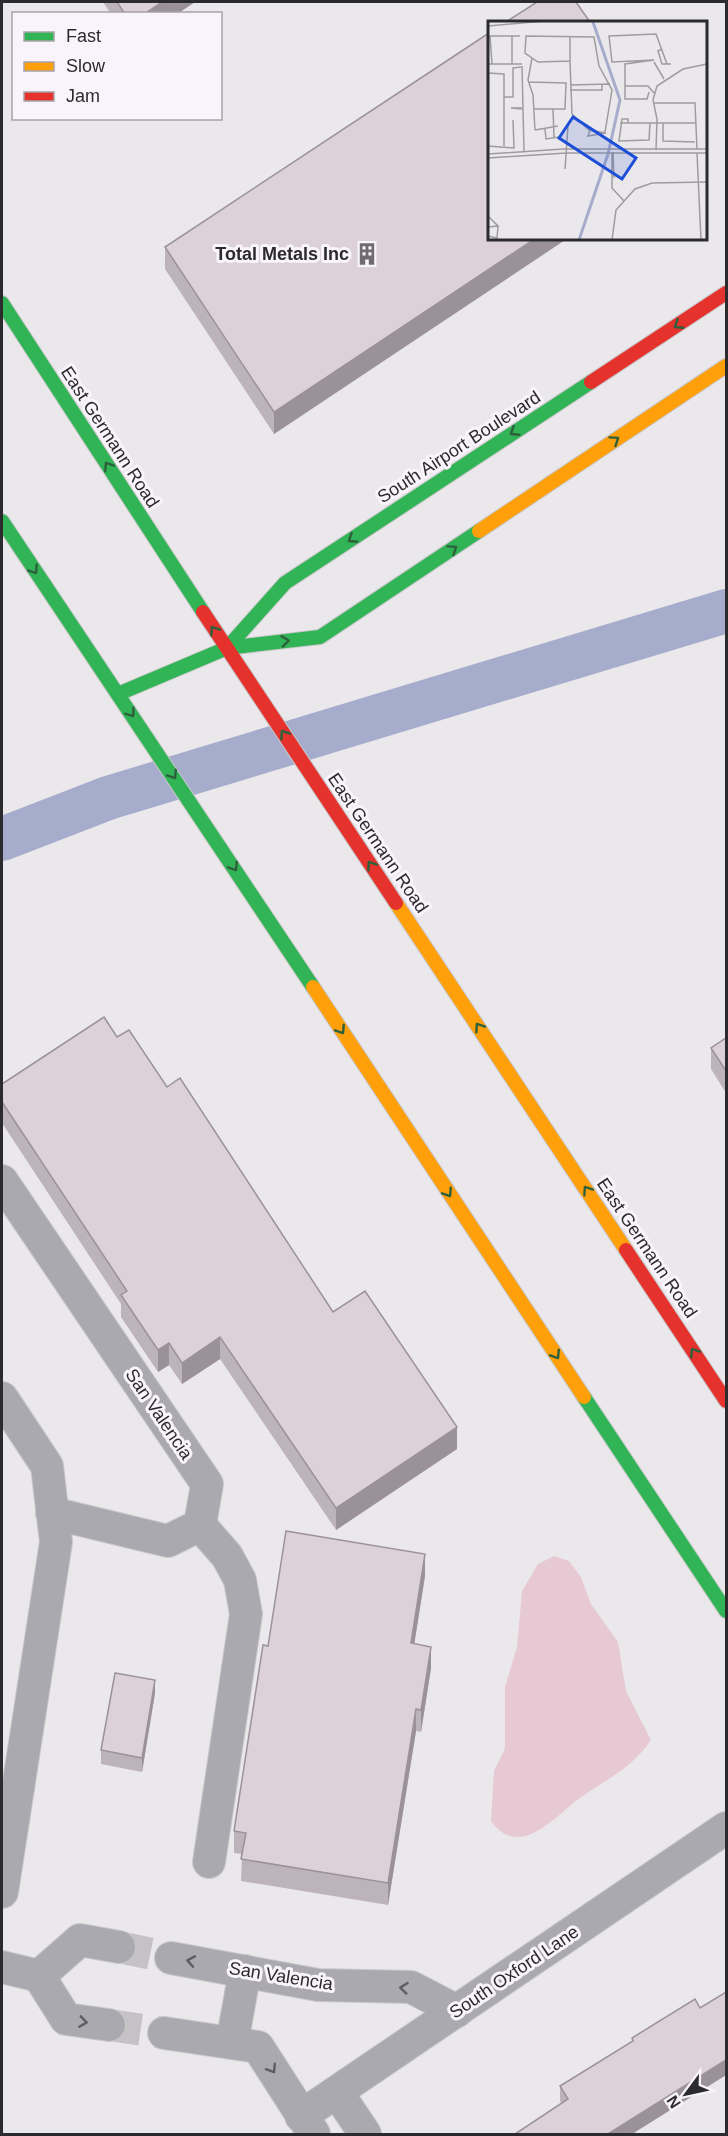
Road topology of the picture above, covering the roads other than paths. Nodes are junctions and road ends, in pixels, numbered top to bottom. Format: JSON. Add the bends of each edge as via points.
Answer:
{"nodes":[{"id":1,"x":726,"y":293,"type":"edge"},
{"id":2,"x":2,"y":303,"type":"edge"},
{"id":3,"x":726,"y":366,"type":"edge"},
{"id":4,"x":2,"y":521,"type":"edge"},
{"id":5,"x":226,"y":648,"type":"junction"},
{"id":6,"x":118,"y":694,"type":"junction"},
{"id":7,"x":2,"y":1181,"type":"edge"},
{"id":8,"x":2,"y":1398,"type":"edge"},
{"id":9,"x":726,"y":1401,"type":"edge"},
{"id":10,"x":52,"y":1513,"type":"junction"},
{"id":11,"x":200,"y":1525,"type":"junction"},
{"id":12,"x":726,"y":1611,"type":"edge"},
{"id":13,"x":726,"y":1828,"type":"edge"},
{"id":14,"x":209,"y":1862,"type":"dead end"},
{"id":15,"x":2,"y":1892,"type":"edge"},
{"id":16,"x":119,"y":1947,"type":"tunnel mouth"},
{"id":17,"x":171,"y":1958,"type":"tunnel mouth"},
{"id":18,"x":2,"y":1967,"type":"edge"},
{"id":19,"x":245,"y":1971,"type":"junction"},
{"id":20,"x":39,"y":1976,"type":"junction"},
{"id":21,"x":457,"y":2011,"type":"junction"},
{"id":22,"x":109,"y":2025,"type":"tunnel mouth"},
{"id":23,"x":164,"y":2033,"type":"tunnel mouth"},
{"id":24,"x":232,"y":2043,"type":"junction"},
{"id":25,"x":337,"y":2092,"type":"junction"},
{"id":26,"x":307,"y":2125,"type":"edge"},
{"id":27,"x":365,"y":2134,"type":"edge"}],
"edges":[{"from":1,"to":5,"type":"main road","name":"South Airport Boulevard","one_way":true,"via":[[285,583]]},
{"from":5,"to":2,"type":"main road","name":"East Germann Road","one_way":true},
{"from":5,"to":3,"type":"main road","name":"South Airport Boulevard","one_way":true,"via":[[320,637]]},
{"from":4,"to":6,"type":"main road","one_way":true},
{"from":5,"to":6,"type":"main road","name":"South Airport Boulevard"},
{"from":9,"to":5,"type":"main road","name":"East Germann Road","one_way":true},
{"from":6,"to":12,"type":"main road","one_way":true},
{"from":7,"to":11,"type":"street","name":"San Valencia","via":[[207,1484]]},
{"from":8,"to":10,"type":"street","via":[[47,1466]]},
{"from":10,"to":11,"type":"street","via":[[168,1541]]},
{"from":10,"to":15,"type":"street","via":[[56,1542]]},
{"from":11,"to":14,"type":"street","via":[[227,1556],[240,1580],[246,1614]]},
{"from":13,"to":21,"type":"street","name":"South Oxford Lane"},
{"from":16,"to":20,"type":"street","via":[[80,1940]]},
{"from":19,"to":17,"type":"street","name":"San Valencia","one_way":true},
{"from":18,"to":20,"type":"street"},
{"from":21,"to":19,"type":"street","name":"San Valencia","one_way":true,"via":[[411,1987],[318,1985]]},
{"from":19,"to":24,"type":"street"},
{"from":20,"to":22,"type":"street","one_way":true,"via":[[66,2019]]},
{"from":21,"to":25,"type":"street","name":"South Oxford Lane"},
{"from":23,"to":24,"type":"street"},
{"from":24,"to":26,"type":"street","one_way":true,"via":[[258,2047]]},
{"from":25,"to":26,"type":"street","name":"South Oxford Lane"},
{"from":25,"to":27,"type":"street"}]}
